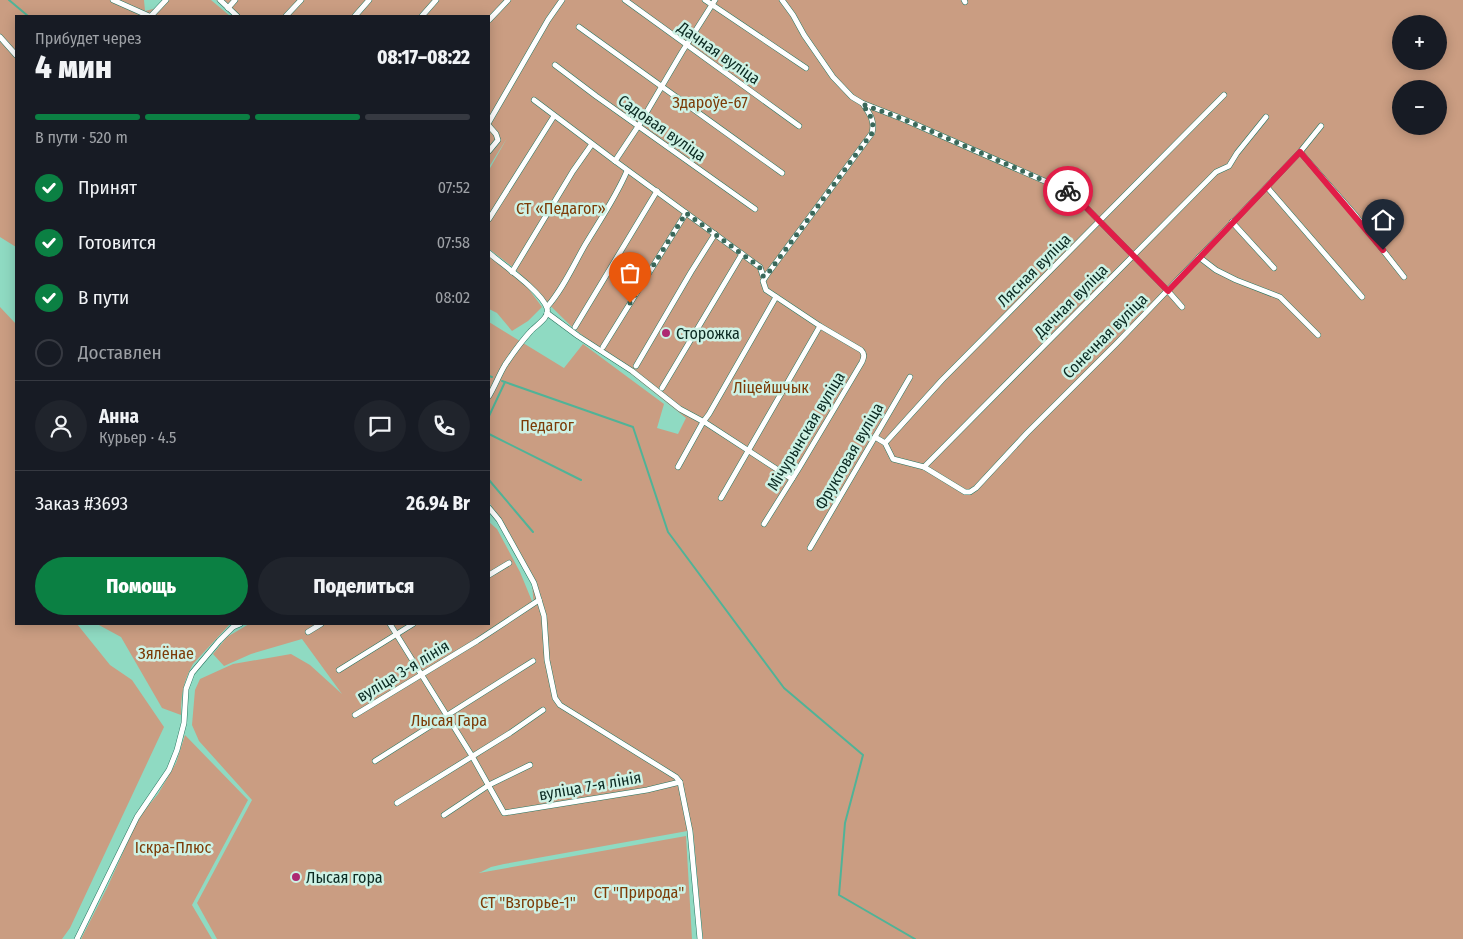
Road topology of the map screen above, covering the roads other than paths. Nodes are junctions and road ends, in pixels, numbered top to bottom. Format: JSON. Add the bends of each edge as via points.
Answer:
{"nodes":[{"id":1,"x":113,"y":0,"type":"edge"},
{"id":2,"x":166,"y":0,"type":"edge"},
{"id":3,"x":220,"y":0,"type":"edge"},
{"id":4,"x":235,"y":0,"type":"edge"},
{"id":5,"x":301,"y":0,"type":"edge"},
{"id":6,"x":369,"y":0,"type":"edge"},
{"id":7,"x":436,"y":0,"type":"edge"},
{"id":8,"x":508,"y":0,"type":"edge"},
{"id":9,"x":562,"y":0,"type":"edge"},
{"id":10,"x":624,"y":0,"type":"edge"},
{"id":11,"x":705,"y":0,"type":"edge"},
{"id":12,"x":782,"y":0,"type":"edge"},
{"id":13,"x":713,"y":2,"type":"edge"},
{"id":14,"x":228,"y":8,"type":"junction"},
{"id":15,"x":148,"y":15,"type":"edge"},
{"id":16,"x":151,"y":15,"type":"edge"},
{"id":17,"x":236,"y":15,"type":"edge"},
{"id":18,"x":287,"y":15,"type":"edge"},
{"id":19,"x":356,"y":15,"type":"edge"},
{"id":20,"x":423,"y":15,"type":"edge"},
{"id":21,"x":490,"y":19,"type":"edge"},
{"id":22,"x":579,"y":26,"type":"dead end"},
{"id":23,"x":0,"y":37,"type":"edge"},
{"id":24,"x":686,"y":46,"type":"junction"},
{"id":25,"x":15,"y":54,"type":"edge"},
{"id":26,"x":555,"y":65,"type":"dead end"},
{"id":27,"x":806,"y":68,"type":"dead end"},
{"id":28,"x":662,"y":85,"type":"junction"},
{"id":29,"x":1224,"y":95,"type":"dead end"},
{"id":30,"x":534,"y":100,"type":"dead end"},
{"id":31,"x":862,"y":104,"type":"junction"},
{"id":32,"x":554,"y":116,"type":"junction"},
{"id":33,"x":1266,"y":117,"type":"dead end"},
{"id":34,"x":490,"y":120,"type":"edge"},
{"id":35,"x":638,"y":125,"type":"junction"},
{"id":36,"x":799,"y":126,"type":"dead end"},
{"id":37,"x":1321,"y":126,"type":"dead end"},
{"id":38,"x":490,"y":127,"type":"edge"},
{"id":39,"x":592,"y":144,"type":"junction"},
{"id":40,"x":490,"y":150,"type":"edge"},
{"id":41,"x":1300,"y":152,"type":"junction"},
{"id":42,"x":615,"y":162,"type":"junction"},
{"id":43,"x":627,"y":171,"type":"junction"},
{"id":44,"x":782,"y":173,"type":"dead end"},
{"id":45,"x":1267,"y":187,"type":"junction"},
{"id":46,"x":657,"y":191,"type":"junction"},
{"id":47,"x":755,"y":209,"type":"dead end"},
{"id":48,"x":686,"y":213,"type":"junction"},
{"id":49,"x":490,"y":217,"type":"edge"},
{"id":50,"x":1100,"y":221,"type":"junction"},
{"id":51,"x":1232,"y":222,"type":"junction"},
{"id":52,"x":715,"y":234,"type":"junction"},
{"id":53,"x":490,"y":254,"type":"edge"},
{"id":54,"x":742,"y":254,"type":"junction"},
{"id":55,"x":1133,"y":256,"type":"junction"},
{"id":56,"x":1199,"y":257,"type":"junction"},
{"id":57,"x":1274,"y":268,"type":"dead end"},
{"id":58,"x":512,"y":272,"type":"junction"},
{"id":59,"x":766,"y":276,"type":"junction"},
{"id":60,"x":1404,"y":278,"type":"dead end"},
{"id":61,"x":1168,"y":291,"type":"junction"},
{"id":62,"x":776,"y":297,"type":"junction"},
{"id":63,"x":1362,"y":297,"type":"dead end"},
{"id":64,"x":1182,"y":307,"type":"dead end"},
{"id":65,"x":547,"y":310,"type":"junction"},
{"id":66,"x":820,"y":326,"type":"junction"},
{"id":67,"x":575,"y":327,"type":"dead end"},
{"id":68,"x":1318,"y":336,"type":"dead end"},
{"id":69,"x":603,"y":347,"type":"dead end"},
{"id":70,"x":636,"y":366,"type":"dead end"},
{"id":71,"x":910,"y":377,"type":"dead end"},
{"id":72,"x":662,"y":388,"type":"dead end"},
{"id":73,"x":490,"y":394,"type":"edge"},
{"id":74,"x":703,"y":422,"type":"junction"},
{"id":75,"x":875,"y":437,"type":"junction"},
{"id":76,"x":885,"y":443,"type":"junction"},
{"id":77,"x":748,"y":450,"type":"junction"},
{"id":78,"x":678,"y":467,"type":"dead end"},
{"id":79,"x":924,"y":467,"type":"junction"},
{"id":80,"x":792,"y":479,"type":"junction"},
{"id":81,"x":721,"y":498,"type":"dead end"},
{"id":82,"x":490,"y":509,"type":"edge"},
{"id":83,"x":764,"y":524,"type":"dead end"},
{"id":84,"x":810,"y":548,"type":"dead end"},
{"id":85,"x":508,"y":564,"type":"dead end"},
{"id":86,"x":490,"y":574,"type":"edge"},
{"id":87,"x":539,"y":600,"type":"junction"},
{"id":88,"x":238,"y":625,"type":"edge"},
{"id":89,"x":320,"y":625,"type":"edge"},
{"id":90,"x":391,"y":625,"type":"edge"},
{"id":91,"x":411,"y":625,"type":"edge"},
{"id":92,"x":308,"y":632,"type":"dead end"},
{"id":93,"x":396,"y":634,"type":"junction"},
{"id":94,"x":533,"y":661,"type":"dead end"},
{"id":95,"x":339,"y":670,"type":"dead end"},
{"id":96,"x":421,"y":675,"type":"junction"},
{"id":97,"x":542,"y":710,"type":"dead end"},
{"id":98,"x":355,"y":715,"type":"dead end"},
{"id":99,"x":446,"y":715,"type":"junction"},
{"id":100,"x":472,"y":756,"type":"junction"},
{"id":101,"x":375,"y":760,"type":"dead end"},
{"id":102,"x":530,"y":765,"type":"dead end"},
{"id":103,"x":680,"y":782,"type":"junction"},
{"id":104,"x":489,"y":785,"type":"junction"},
{"id":105,"x":397,"y":802,"type":"dead end"},
{"id":106,"x":444,"y":815,"type":"dead end"},
{"id":107,"x":77,"y":939,"type":"edge"},
{"id":108,"x":700,"y":939,"type":"edge"}],
"edges":[{"from":1,"to":15,"type":"street"},
{"from":2,"to":16,"type":"street"},
{"from":3,"to":14,"type":"street"},
{"from":4,"to":14,"type":"street"},
{"from":5,"to":18,"type":"street"},
{"from":6,"to":19,"type":"street"},
{"from":7,"to":20,"type":"street"},
{"from":8,"to":21,"type":"street"},
{"from":9,"to":34,"type":"street"},
{"from":10,"to":24,"type":"street","name":"Дачная вуліца"},
{"from":11,"to":13,"type":"street"},
{"from":12,"to":31,"type":"street","via":[[833,77]]},
{"from":13,"to":24,"type":"street"},
{"from":13,"to":27,"type":"street"},
{"from":14,"to":17,"type":"street"},
{"from":22,"to":28,"type":"street"},
{"from":23,"to":25,"type":"street"},
{"from":24,"to":28,"type":"street"},
{"from":24,"to":36,"type":"street","name":"Дачная вуліца"},
{"from":26,"to":35,"type":"street","name":"Садовая вуліца"},
{"from":28,"to":35,"type":"street"},
{"from":28,"to":44,"type":"street"},
{"from":29,"to":50,"type":"street","name":"Лясная вуліца"},
{"from":30,"to":32,"type":"street"},
{"from":31,"to":50,"type":"street","via":[[1072,193]]},
{"from":31,"to":59,"type":"street","via":[[872,119],[872,133]]},
{"from":32,"to":39,"type":"street"},
{"from":32,"to":49,"type":"street"},
{"from":33,"to":55,"type":"street","name":"Дачная вуліца","via":[[1229,166],[1216,172]]},
{"from":35,"to":42,"type":"street"},
{"from":35,"to":47,"type":"street","name":"Садовая вуліца"},
{"from":37,"to":41,"type":"street","name":"Сонечная вуліца"},
{"from":38,"to":40,"type":"street","via":[[498,140]]},
{"from":39,"to":42,"type":"street"},
{"from":39,"to":58,"type":"street"},
{"from":41,"to":45,"type":"street","name":"Сонечная вуліца"},
{"from":41,"to":60,"type":"street"},
{"from":42,"to":43,"type":"street"},
{"from":43,"to":46,"type":"street"},
{"from":43,"to":65,"type":"street"},
{"from":45,"to":51,"type":"street","name":"Сонечная вуліца"},
{"from":45,"to":63,"type":"street"},
{"from":46,"to":48,"type":"street"},
{"from":46,"to":67,"type":"street"},
{"from":48,"to":52,"type":"street"},
{"from":48,"to":69,"type":"street"},
{"from":50,"to":55,"type":"street"},
{"from":50,"to":76,"type":"street","name":"Лясная вуліца","via":[[949,373]]},
{"from":51,"to":56,"type":"street","name":"Сонечная вуліца"},
{"from":51,"to":57,"type":"street"},
{"from":52,"to":54,"type":"street"},
{"from":52,"to":70,"type":"street"},
{"from":53,"to":58,"type":"street"},
{"from":54,"to":59,"type":"street"},
{"from":54,"to":72,"type":"street"},
{"from":55,"to":61,"type":"street"},
{"from":55,"to":79,"type":"street","name":"Дачная вуліца"},
{"from":56,"to":61,"type":"street","name":"Сонечная вуліца"},
{"from":56,"to":68,"type":"street","via":[[1236,280],[1280,297]]},
{"from":58,"to":65,"type":"street","via":[[533,290]]},
{"from":59,"to":62,"type":"street","via":[[764,286]]},
{"from":61,"to":64,"type":"street"},
{"from":61,"to":79,"type":"street","name":"Сонечная вуліца","via":[[1027,432],[976,488],[965,492]]},
{"from":62,"to":66,"type":"street"},
{"from":62,"to":74,"type":"street"},
{"from":65,"to":73,"type":"street","via":[[544,319],[505,365]]},
{"from":65,"to":74,"type":"street","via":[[578,336]]},
{"from":66,"to":77,"type":"street"},
{"from":66,"to":80,"type":"street","name":"Мічурынская вуліца","via":[[861,350],[864,356]]},
{"from":71,"to":75,"type":"street","name":"Фруктовая вуліца"},
{"from":74,"to":77,"type":"street"},
{"from":74,"to":78,"type":"street"},
{"from":75,"to":76,"type":"street"},
{"from":75,"to":84,"type":"street","name":"Фруктовая вуліца"},
{"from":76,"to":79,"type":"street","via":[[893,459]]},
{"from":77,"to":80,"type":"street"},
{"from":77,"to":81,"type":"street"},
{"from":80,"to":83,"type":"street","name":"Мічурынская вуліца"},
{"from":82,"to":87,"type":"street","via":[[534,583]]},
{"from":85,"to":86,"type":"street"},
{"from":87,"to":96,"type":"street","name":"вуліца 3-я лінія"},
{"from":87,"to":103,"type":"street","via":[[544,616],[547,660],[555,698],[560,705]]},
{"from":88,"to":107,"type":"street","via":[[192,673],[186,689],[184,723],[169,770],[137,817]]},
{"from":89,"to":92,"type":"street"},
{"from":90,"to":93,"type":"street"},
{"from":91,"to":93,"type":"street"},
{"from":93,"to":95,"type":"street"},
{"from":93,"to":96,"type":"street"},
{"from":94,"to":99,"type":"street"},
{"from":96,"to":98,"type":"street","name":"вуліца 3-я лінія"},
{"from":96,"to":99,"type":"street"},
{"from":97,"to":100,"type":"street"},
{"from":99,"to":100,"type":"street"},
{"from":99,"to":101,"type":"street"},
{"from":100,"to":104,"type":"street"},
{"from":100,"to":105,"type":"street"},
{"from":102,"to":104,"type":"street"},
{"from":103,"to":104,"type":"street","name":"вуліца 7-я лінія","via":[[504,813]]},
{"from":103,"to":108,"type":"street","via":[[690,831]]},
{"from":104,"to":106,"type":"street"}]}
